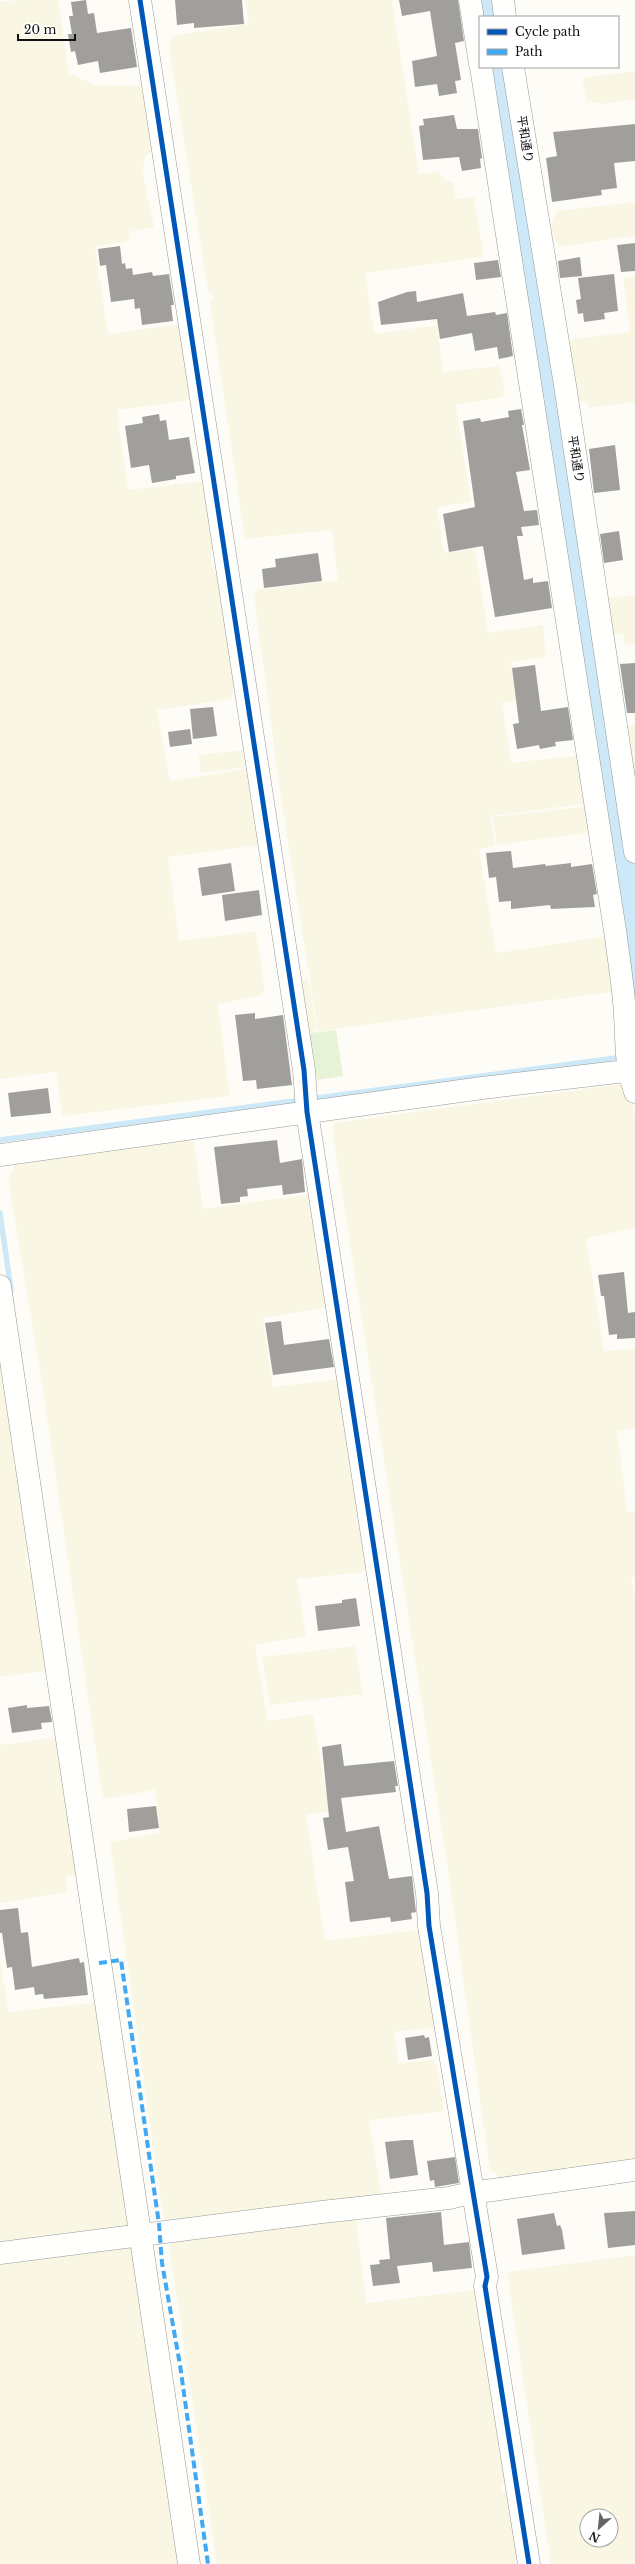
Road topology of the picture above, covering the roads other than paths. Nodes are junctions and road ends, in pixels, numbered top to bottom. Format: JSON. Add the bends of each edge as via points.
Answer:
{"nodes":[{"id":1,"x":140,"y":0,"type":"edge"},
{"id":2,"x":470,"y":0,"type":"edge"},
{"id":3,"x":503,"y":0,"type":"edge"},
{"id":4,"x":506,"y":16,"type":"edge"},
{"id":5,"x":479,"y":58,"type":"edge"},
{"id":6,"x":480,"y":68,"type":"edge"},
{"id":7,"x":514,"y":68,"type":"edge"},
{"id":8,"x":635,"y":852,"type":"edge"},
{"id":9,"x":629,"y":1063,"type":"edge"},
{"id":10,"x":635,"y":1092,"type":"edge"},
{"id":11,"x":306,"y":1104,"type":"junction"},
{"id":12,"x":0,"y":1155,"type":"edge"},
{"id":13,"x":0,"y":1286,"type":"edge"},
{"id":14,"x":635,"y":2170,"type":"edge"},
{"id":15,"x":478,"y":2192,"type":"junction"},
{"id":16,"x":146,"y":2234,"type":"junction"},
{"id":17,"x":0,"y":2253,"type":"edge"},
{"id":18,"x":189,"y":2564,"type":"edge"},
{"id":19,"x":529,"y":2564,"type":"edge"}],
"edges":[{"from":1,"to":11,"type":"street","via":[[304,1070]]},
{"from":2,"to":5,"type":"street"},
{"from":3,"to":4,"type":"street"},
{"from":6,"to":9,"type":"street","via":[[616,937]]},
{"from":7,"to":8,"type":"street","name":"平和通り"},
{"from":9,"to":10,"type":"street"},
{"from":9,"to":11,"type":"street","via":[[482,1088]]},
{"from":11,"to":12,"type":"street"},
{"from":11,"to":15,"type":"street"},
{"from":13,"to":16,"type":"street","via":[[84,1842],[99,1963],[140,2221]]},
{"from":14,"to":15,"type":"street"},
{"from":15,"to":16,"type":"street","via":[[449,2198]]},
{"from":15,"to":19,"type":"street","via":[[487,2277],[485,2286]]},
{"from":16,"to":17,"type":"street"},
{"from":16,"to":18,"type":"street"}]}
